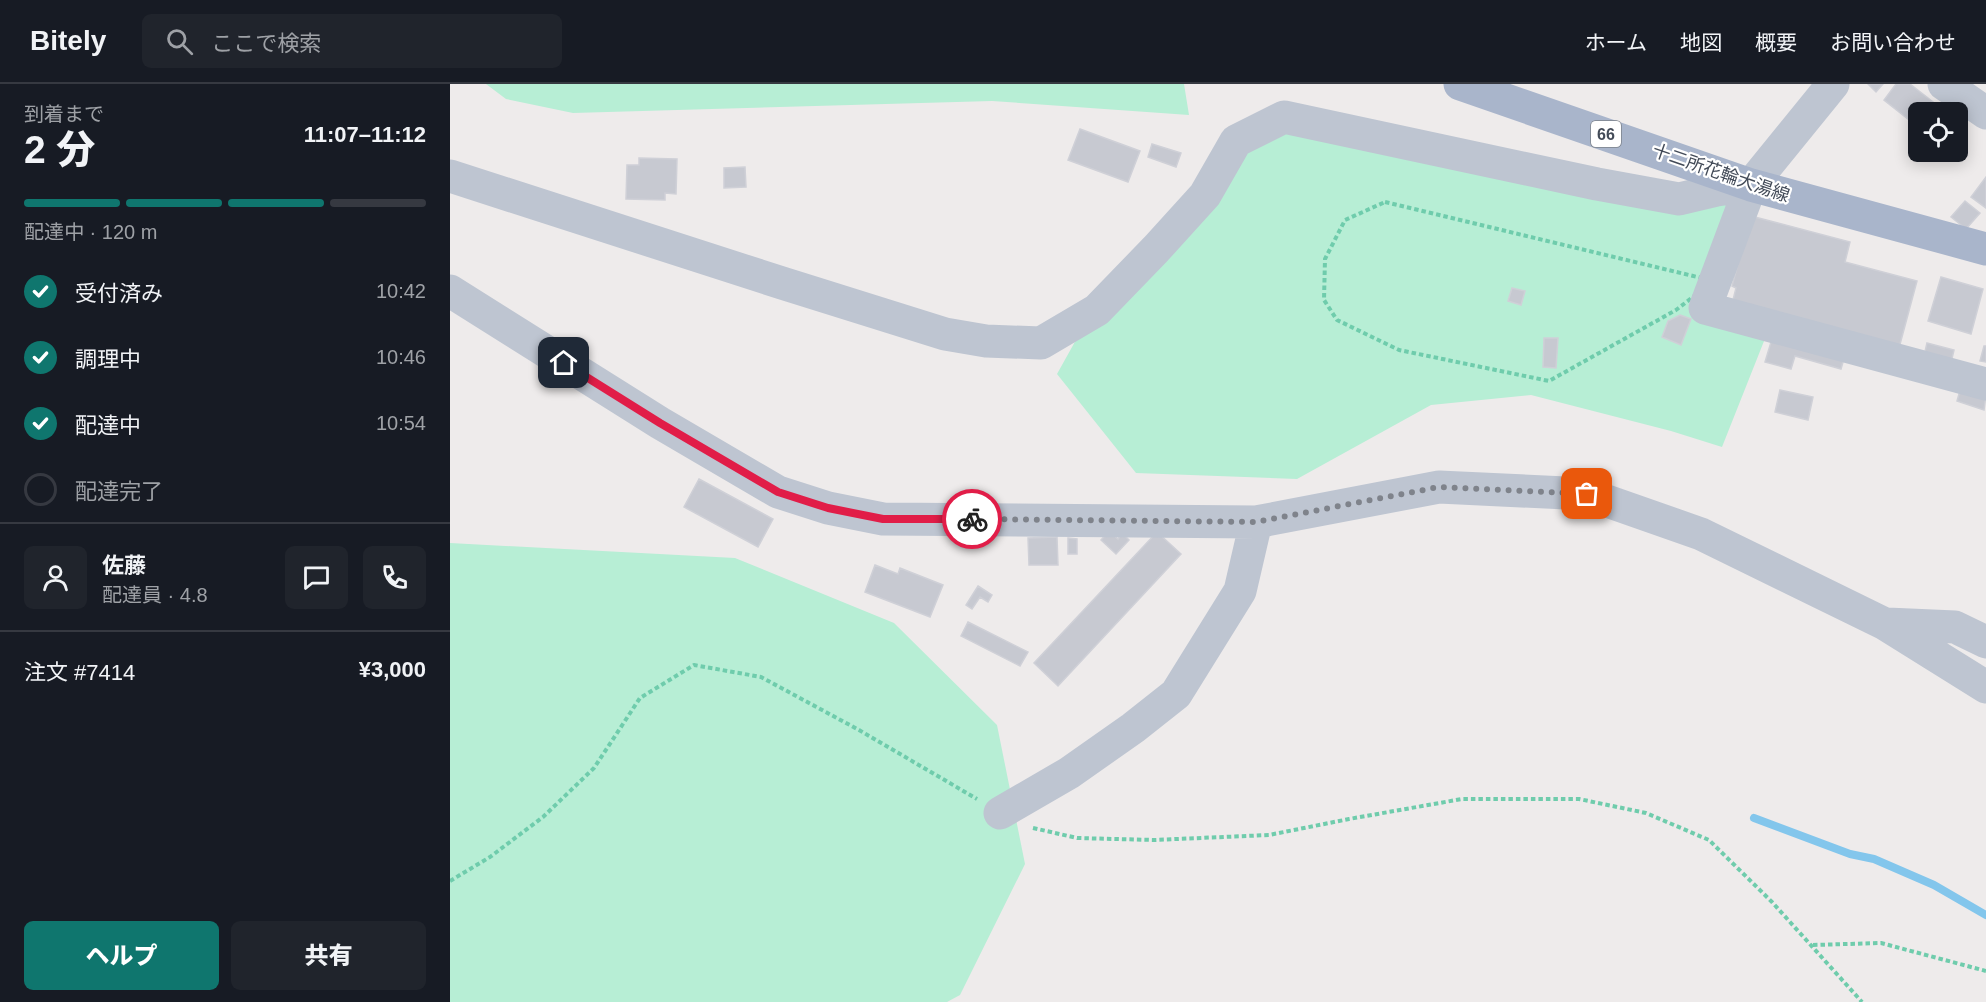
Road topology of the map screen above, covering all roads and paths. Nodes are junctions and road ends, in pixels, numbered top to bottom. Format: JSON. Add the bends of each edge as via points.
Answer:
{"nodes":[{"id":1,"x":1460,"y":84,"type":"edge"},
{"id":2,"x":1833,"y":84,"type":"edge"},
{"id":3,"x":1944,"y":84,"type":"edge"},
{"id":4,"x":1986,"y":113,"type":"edge"},
{"id":5,"x":450,"y":176,"type":"edge"},
{"id":6,"x":1751,"y":185,"type":"junction"},
{"id":7,"x":1986,"y":249,"type":"edge"},
{"id":8,"x":1714,"y":281,"type":"junction"},
{"id":9,"x":450,"y":291,"type":"edge"},
{"id":10,"x":1986,"y":384,"type":"edge"},
{"id":11,"x":1256,"y":522,"type":"junction"},
{"id":12,"x":1885,"y":624,"type":"junction"},
{"id":13,"x":1986,"y":642,"type":"edge"},
{"id":14,"x":1986,"y":687,"type":"edge"},
{"id":15,"x":1000,"y":813,"type":"junction"},
{"id":16,"x":450,"y":881,"type":"edge"},
{"id":17,"x":1812,"y":945,"type":"junction"},
{"id":18,"x":1986,"y":971,"type":"edge"},
{"id":19,"x":1862,"y":1002,"type":"edge"}],
"edges":[{"from":1,"to":6,"type":"main road","name":"十二所花輪大湯線","number":"66"},
{"from":2,"to":6,"type":"street"},
{"from":3,"to":4,"type":"street"},
{"from":5,"to":6,"type":"street","via":[[945,334],[986,341],[1041,343],[1097,310],[1156,249],[1205,195],[1236,141],[1284,117],[1679,199]]},
{"from":6,"to":7,"type":"main road","name":"十二所花輪大湯線","number":"66"},
{"from":6,"to":8,"type":"street"},
{"from":8,"to":8,"type":"path","via":[[1384,202],[1345,220],[1325,259],[1324,300],[1337,320],[1399,350],[1549,381],[1676,310]]},
{"from":8,"to":10,"type":"street","via":[[1705,308]]},
{"from":9,"to":11,"type":"street","via":[[778,492],[828,508],[883,519]]},
{"from":11,"to":12,"type":"street","via":[[1439,487],[1587,494],[1701,534]]},
{"from":11,"to":15,"type":"street","via":[[1240,591],[1176,694],[1070,772]]},
{"from":12,"to":13,"type":"street","via":[[1955,627]]},
{"from":12,"to":14,"type":"street"},
{"from":15,"to":16,"type":"path","via":[[859,729],[761,677],[694,665],[640,698],[594,768],[543,817]]},
{"from":15,"to":17,"type":"path","via":[[1020,825],[1077,838],[1154,840],[1269,835],[1462,799],[1579,799],[1646,813],[1709,840]]},
{"from":17,"to":18,"type":"path","via":[[1881,944]]},
{"from":17,"to":19,"type":"path"}]}
